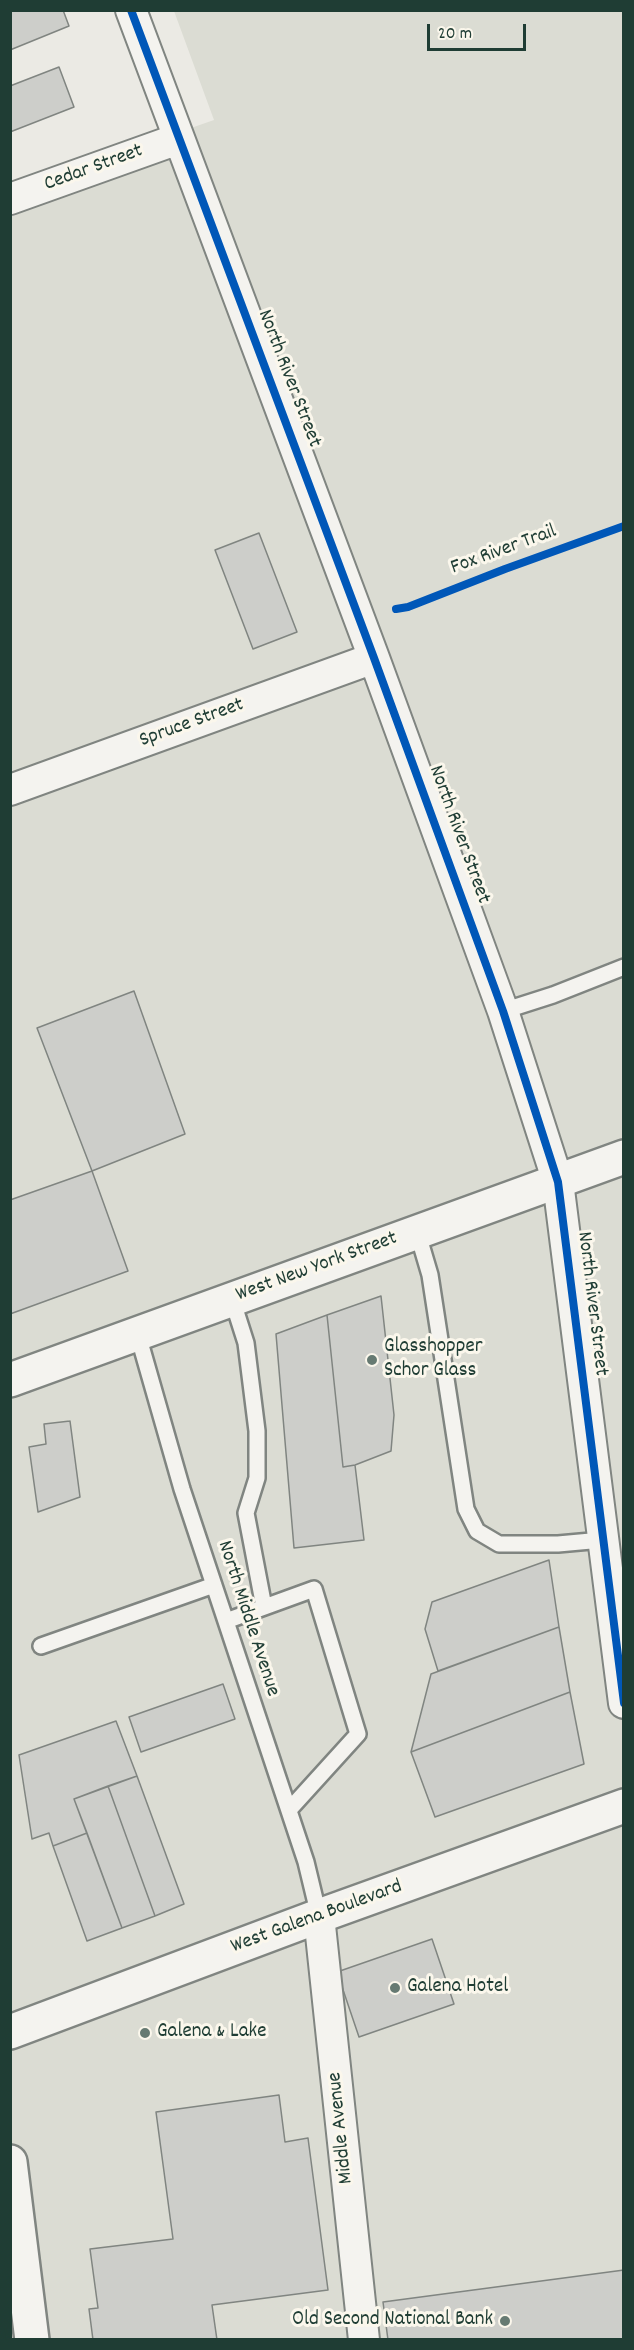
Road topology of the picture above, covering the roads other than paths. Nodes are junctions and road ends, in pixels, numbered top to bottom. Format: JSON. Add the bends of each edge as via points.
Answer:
{"nodes":[{"id":1,"x":131,"y":10,"type":"edge"},
{"id":2,"x":178,"y":139,"type":"junction"},
{"id":3,"x":10,"y":199,"type":"edge"},
{"id":4,"x":374,"y":658,"type":"junction"},
{"id":5,"x":10,"y":790,"type":"edge"},
{"id":6,"x":624,"y":967,"type":"edge"},
{"id":7,"x":503,"y":1011,"type":"junction"},
{"id":8,"x":624,"y":1156,"type":"edge"},
{"id":9,"x":558,"y":1182,"type":"junction"},
{"id":10,"x":417,"y":1231,"type":"junction"},
{"id":11,"x":232,"y":1299,"type":"junction"},
{"id":12,"x":138,"y":1335,"type":"junction"},
{"id":13,"x":10,"y":1380,"type":"edge"},
{"id":14,"x":602,"y":1540,"type":"junction"},
{"id":15,"x":214,"y":1585,"type":"junction"},
{"id":16,"x":264,"y":1607,"type":"junction"},
{"id":17,"x":226,"y":1621,"type":"junction"},
{"id":18,"x":41,"y":1647,"type":"dead end"},
{"id":19,"x":624,"y":1703,"type":"edge"},
{"id":20,"x":624,"y":1806,"type":"edge"},
{"id":21,"x":289,"y":1810,"type":"junction"},
{"id":22,"x":319,"y":1916,"type":"junction"},
{"id":23,"x":10,"y":2032,"type":"edge"},
{"id":24,"x":10,"y":2162,"type":"edge"},
{"id":25,"x":32,"y":2340,"type":"edge"},
{"id":26,"x":364,"y":2340,"type":"edge"}],
"edges":[{"from":1,"to":2,"type":"street","name":"North River Street"},
{"from":2,"to":3,"type":"street","name":"Cedar Street"},
{"from":2,"to":4,"type":"street","name":"North River Street"},
{"from":4,"to":5,"type":"street","name":"Spruce Street"},
{"from":4,"to":7,"type":"street","name":"North River Street"},
{"from":6,"to":7,"type":"lane"},
{"from":7,"to":9,"type":"street","name":"North River Street"},
{"from":8,"to":9,"type":"main road","name":"West New York Street"},
{"from":9,"to":10,"type":"main road","name":"West New York Street"},
{"from":9,"to":14,"type":"street","name":"North River Street"},
{"from":10,"to":11,"type":"main road","name":"West New York Street"},
{"from":10,"to":14,"type":"lane","via":[[430,1275],[466,1509],[477,1531],[499,1544]]},
{"from":11,"to":12,"type":"main road","name":"West New York Street"},
{"from":11,"to":16,"type":"lane","via":[[246,1342],[257,1431],[257,1478],[246,1513]]},
{"from":12,"to":13,"type":"main road","name":"West New York Street"},
{"from":12,"to":15,"type":"lane","name":"North Middle Avenue"},
{"from":14,"to":19,"type":"street","name":"North River Street"},
{"from":15,"to":17,"type":"lane","name":"North Middle Avenue"},
{"from":15,"to":18,"type":"lane"},
{"from":16,"to":17,"type":"lane"},
{"from":16,"to":21,"type":"lane","via":[[314,1589],[358,1734]]},
{"from":17,"to":21,"type":"lane","name":"North Middle Avenue"},
{"from":20,"to":22,"type":"main road","name":"West Galena Boulevard"},
{"from":21,"to":22,"type":"lane","name":"North Middle Avenue"},
{"from":22,"to":23,"type":"main road","name":"West Galena Boulevard"},
{"from":22,"to":26,"type":"street","name":"Middle Avenue"},
{"from":24,"to":25,"type":"main road"}]}
